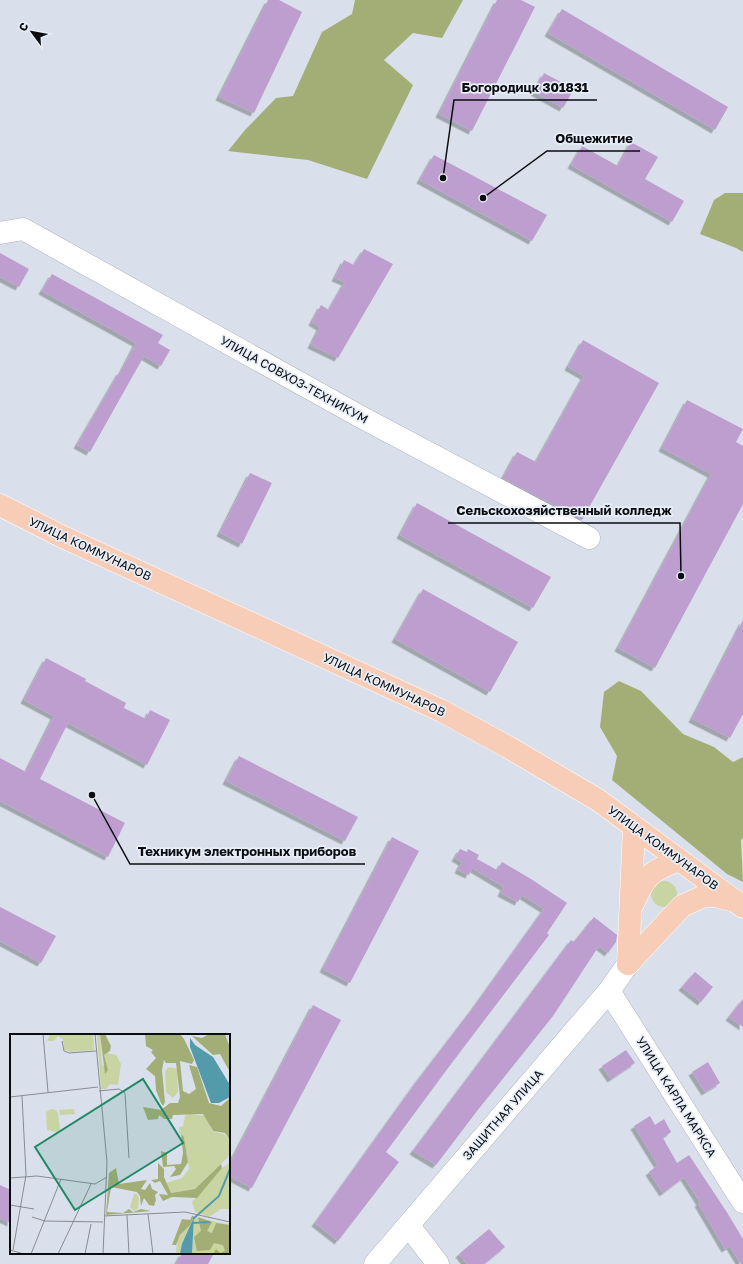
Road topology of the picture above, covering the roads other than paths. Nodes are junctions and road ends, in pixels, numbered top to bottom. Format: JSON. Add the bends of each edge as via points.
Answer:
{"nodes":[{"id":1,"x":0,"y":233,"type":"edge"},
{"id":2,"x":0,"y":505,"type":"edge"},
{"id":3,"x":589,"y":538,"type":"dead end"},
{"id":4,"x":634,"y":827,"type":"junction"},
{"id":5,"x":684,"y":864,"type":"junction"},
{"id":6,"x":740,"y":905,"type":"edge"},
{"id":7,"x":682,"y":906,"type":"junction"},
{"id":8,"x":630,"y":912,"type":"junction"},
{"id":9,"x":628,"y":964,"type":"junction"},
{"id":10,"x":609,"y":991,"type":"junction"},
{"id":11,"x":743,"y":1202,"type":"edge"},
{"id":12,"x":409,"y":1226,"type":"junction"},
{"id":13,"x":375,"y":1264,"type":"edge"},
{"id":14,"x":438,"y":1264,"type":"edge"}],
"edges":[{"from":1,"to":3,"type":"street","name":"УЛИЦА СОВХОЗ-ТЕХНИКУМ","via":[[22,229],[361,417]]},
{"from":2,"to":4,"type":"main road","name":"УЛИЦА КОММУНАРОВ","via":[[63,537],[442,712],[598,800]]},
{"from":4,"to":5,"type":"main road","name":"УЛИЦА КОММУНАРОВ"},
{"from":4,"to":8,"type":"main road"},
{"from":5,"to":6,"type":"main road","name":"УЛИЦА КОММУНАРОВ"},
{"from":5,"to":7,"type":"main road","via":[[688,885]]},
{"from":5,"to":8,"type":"main road","via":[[658,868],[650,875],[640,887]]},
{"from":6,"to":7,"type":"main road","via":[[716,896],[704,896]]},
{"from":7,"to":9,"type":"main road"},
{"from":8,"to":9,"type":"main road"},
{"from":9,"to":10,"type":"street","name":"ЗАЩИТНАЯ УЛИЦА"},
{"from":10,"to":11,"type":"street","name":"УЛИЦА КАРЛА МАРКСА"},
{"from":10,"to":12,"type":"street","name":"ЗАЩИТНАЯ УЛИЦА"},
{"from":12,"to":13,"type":"street","name":"ЗАЩИТНАЯ УЛИЦА"},
{"from":12,"to":14,"type":"street"}]}
